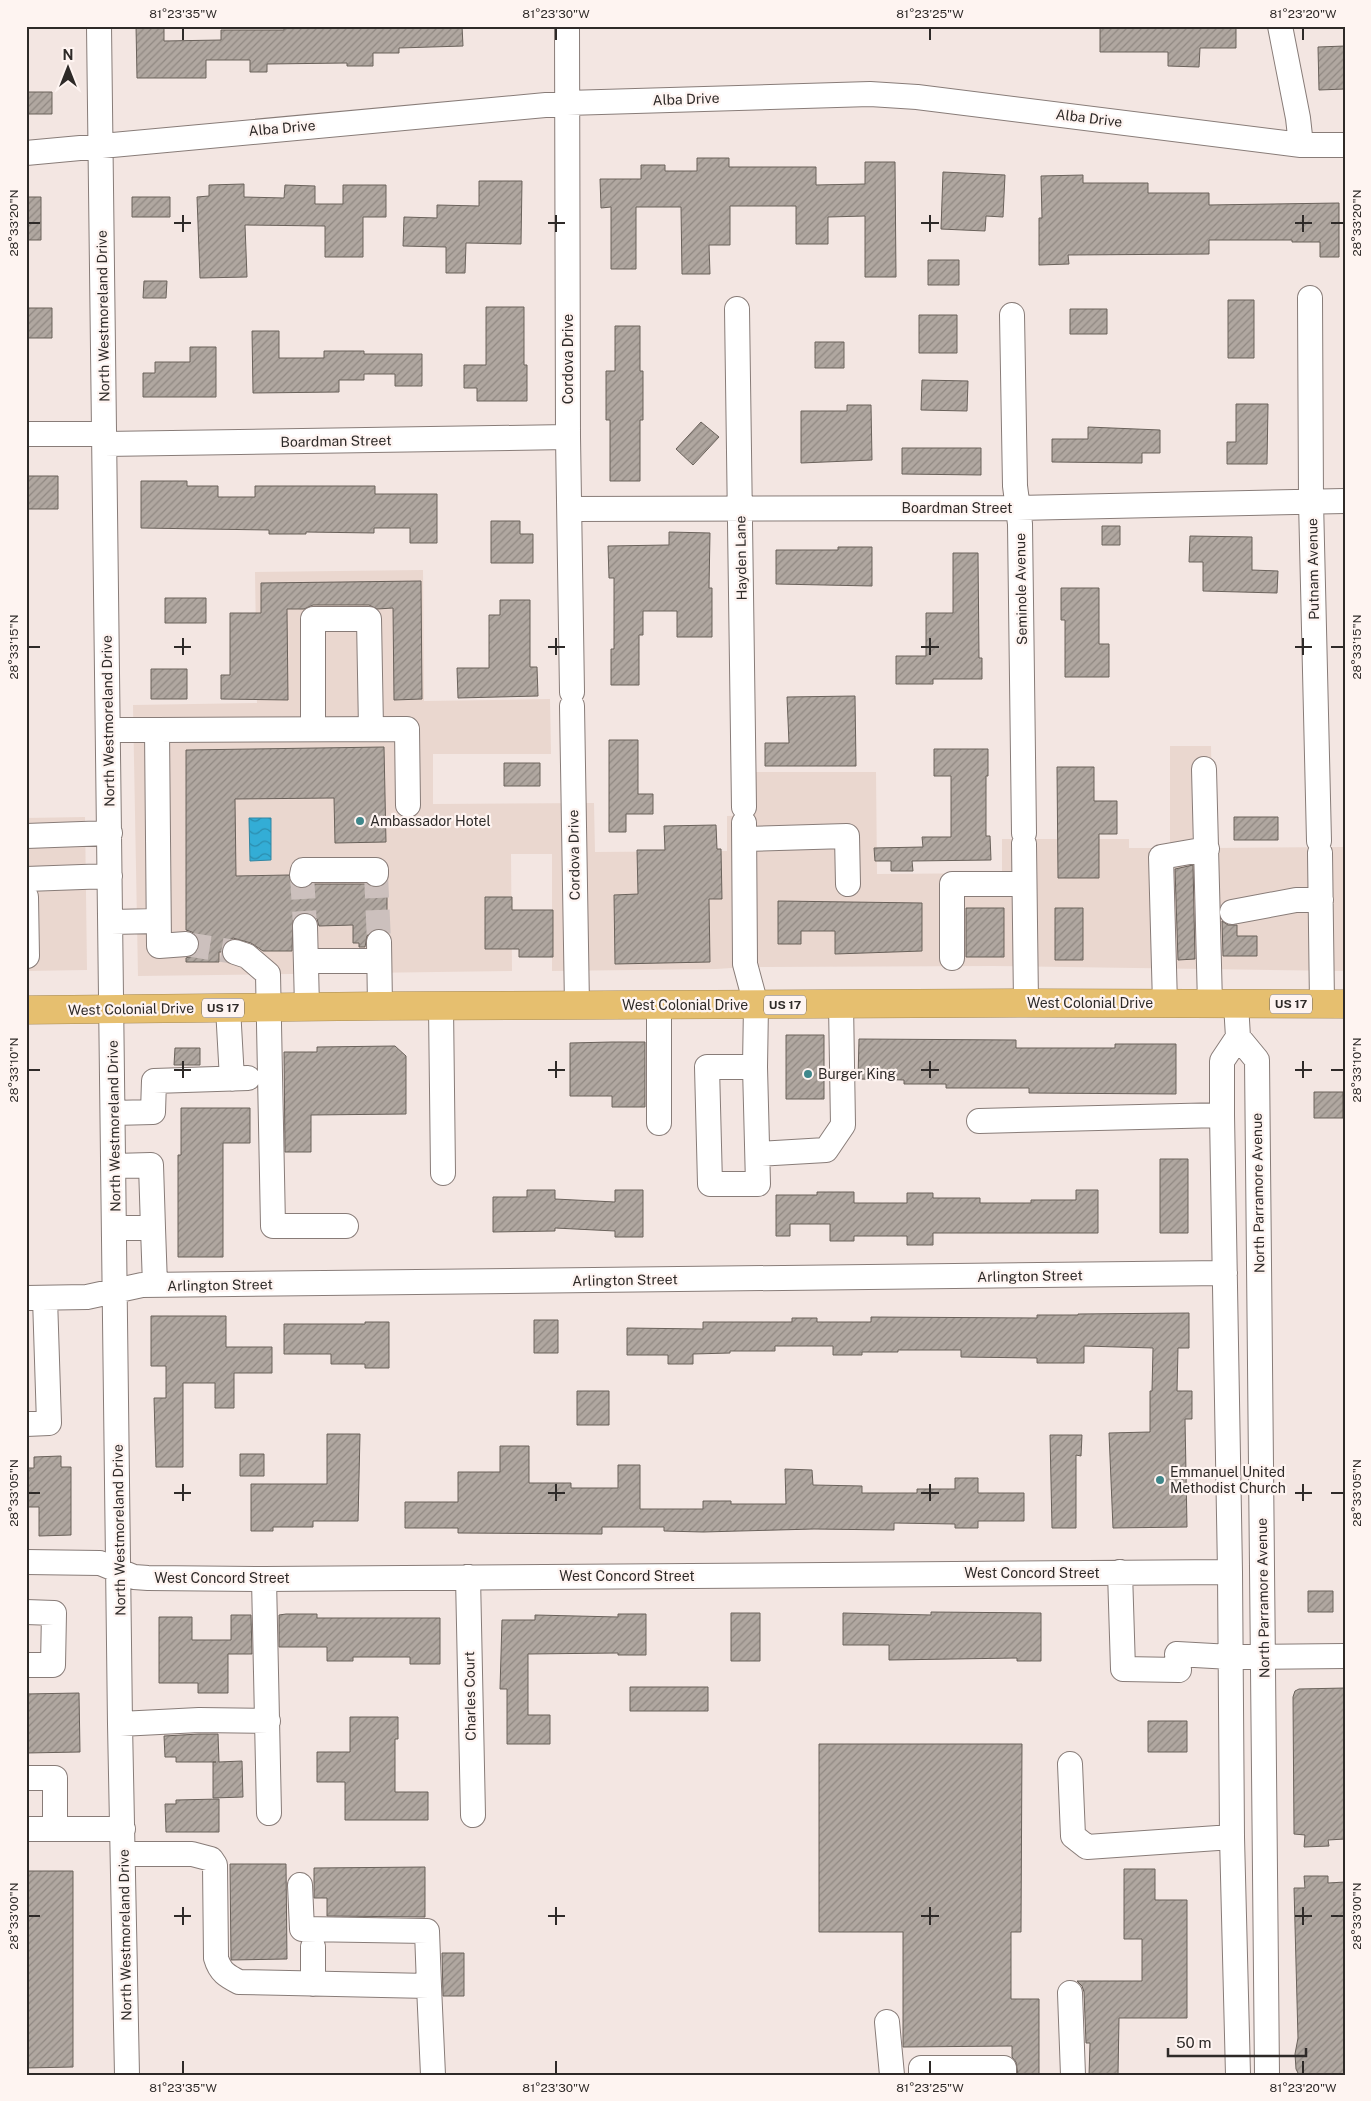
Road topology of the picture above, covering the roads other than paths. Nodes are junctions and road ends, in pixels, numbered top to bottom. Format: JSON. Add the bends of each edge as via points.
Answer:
{"nodes":[{"id":1,"x":99,"y":26,"type":"edge"},
{"id":2,"x":567,"y":26,"type":"edge"},
{"id":3,"x":1280,"y":26,"type":"edge"},
{"id":4,"x":568,"y":103,"type":"junction"},
{"id":5,"x":1302,"y":145,"type":"junction"},
{"id":6,"x":1345,"y":145,"type":"edge"},
{"id":7,"x":101,"y":147,"type":"junction"},
{"id":8,"x":26,"y":153,"type":"edge"},
{"id":9,"x":1310,"y":298,"type":"dead end"},
{"id":10,"x":737,"y":309,"type":"dead end"},
{"id":11,"x":1012,"y":315,"type":"dead end"},
{"id":12,"x":26,"y":434,"type":"edge"},
{"id":13,"x":568,"y":437,"type":"junction"},
{"id":14,"x":104,"y":439,"type":"junction"},
{"id":15,"x":1311,"y":501,"type":"junction"},
{"id":16,"x":1345,"y":501,"type":"edge"},
{"id":17,"x":740,"y":508,"type":"junction"},
{"id":18,"x":1017,"y":508,"type":"junction"},
{"id":19,"x":570,"y":509,"type":"junction"},
{"id":20,"x":313,"y":729,"type":"junction"},
{"id":21,"x":371,"y":729,"type":"junction"},
{"id":22,"x":108,"y":730,"type":"junction"},
{"id":23,"x":157,"y":730,"type":"junction"},
{"id":24,"x":1204,"y":769,"type":"dead end"},
{"id":25,"x":408,"y":805,"type":"dead end"},
{"id":26,"x":744,"y":823,"type":"junction"},
{"id":27,"x":110,"y":834,"type":"junction"},
{"id":28,"x":26,"y":836,"type":"edge"},
{"id":29,"x":1207,"y":849,"type":"junction"},
{"id":30,"x":376,"y":874,"type":"dead end"},
{"id":31,"x":302,"y":875,"type":"dead end"},
{"id":32,"x":110,"y":876,"type":"junction"},
{"id":33,"x":26,"y":878,"type":"edge"},
{"id":34,"x":848,"y":884,"type":"dead end"},
{"id":35,"x":1024,"y":884,"type":"junction"},
{"id":36,"x":26,"y":897,"type":"edge"},
{"id":37,"x":1321,"y":900,"type":"junction"},
{"id":38,"x":1232,"y":912,"type":"dead end"},
{"id":39,"x":158,"y":921,"type":"junction"},
{"id":40,"x":111,"y":922,"type":"junction"},
{"id":41,"x":305,"y":926,"type":"tunnel mouth"},
{"id":42,"x":186,"y":944,"type":"tunnel mouth"},
{"id":43,"x":234,"y":952,"type":"tunnel mouth"},
{"id":44,"x":27,"y":956,"type":"edge"},
{"id":45,"x":952,"y":958,"type":"dead end"},
{"id":46,"x":307,"y":960,"type":"junction"},
{"id":47,"x":1026,"y":1003,"type":"junction"},
{"id":48,"x":841,"y":1004,"type":"junction"},
{"id":49,"x":1165,"y":1004,"type":"junction"},
{"id":50,"x":1210,"y":1004,"type":"junction"},
{"id":51,"x":1236,"y":1004,"type":"junction"},
{"id":52,"x":1334,"y":1004,"type":"edge"},
{"id":53,"x":577,"y":1005,"type":"junction"},
{"id":54,"x":659,"y":1005,"type":"junction"},
{"id":55,"x":756,"y":1005,"type":"junction"},
{"id":56,"x":380,"y":1006,"type":"junction"},
{"id":57,"x":440,"y":1006,"type":"junction"},
{"id":58,"x":307,"y":1007,"type":"junction"},
{"id":59,"x":228,"y":1008,"type":"junction"},
{"id":60,"x":270,"y":1008,"type":"junction"},
{"id":61,"x":112,"y":1009,"type":"junction"},
{"id":62,"x":26,"y":1010,"type":"edge"},
{"id":63,"x":1238,"y":1037,"type":"junction"},
{"id":64,"x":756,"y":1066,"type":"junction"},
{"id":65,"x":114,"y":1113,"type":"junction"},
{"id":66,"x":1222,"y":1115,"type":"junction"},
{"id":67,"x":979,"y":1121,"type":"dead end"},
{"id":68,"x":659,"y":1123,"type":"dead end"},
{"id":69,"x":758,"y":1154,"type":"junction"},
{"id":70,"x":114,"y":1166,"type":"junction"},
{"id":71,"x":443,"y":1173,"type":"dead end"},
{"id":72,"x":346,"y":1226,"type":"dead end"},
{"id":73,"x":114,"y":1228,"type":"junction"},
{"id":74,"x":153,"y":1228,"type":"junction"},
{"id":75,"x":1225,"y":1273,"type":"junction"},
{"id":76,"x":155,"y":1285,"type":"junction"},
{"id":77,"x":115,"y":1291,"type":"junction"},
{"id":78,"x":36,"y":1298,"type":"edge"},
{"id":79,"x":26,"y":1424,"type":"edge"},
{"id":80,"x":26,"y":1562,"type":"edge"},
{"id":81,"x":119,"y":1570,"type":"junction"},
{"id":82,"x":1120,"y":1572,"type":"junction"},
{"id":83,"x":1230,"y":1572,"type":"junction"},
{"id":84,"x":468,"y":1577,"type":"junction"},
{"id":85,"x":264,"y":1579,"type":"junction"},
{"id":86,"x":26,"y":1612,"type":"edge"},
{"id":87,"x":1231,"y":1656,"type":"junction"},
{"id":88,"x":1263,"y":1656,"type":"junction"},
{"id":89,"x":1345,"y":1656,"type":"edge"},
{"id":90,"x":26,"y":1665,"type":"edge"},
{"id":91,"x":268,"y":1721,"type":"junction"},
{"id":92,"x":120,"y":1724,"type":"junction"},
{"id":93,"x":1070,"y":1764,"type":"dead end"},
{"id":94,"x":26,"y":1778,"type":"edge"},
{"id":95,"x":269,"y":1813,"type":"dead end"},
{"id":96,"x":472,"y":1815,"type":"dead end"},
{"id":97,"x":26,"y":1829,"type":"edge"},
{"id":98,"x":55,"y":1829,"type":"junction"},
{"id":99,"x":123,"y":1829,"type":"junction"},
{"id":100,"x":1232,"y":1838,"type":"junction"},
{"id":101,"x":123,"y":1854,"type":"junction"},
{"id":102,"x":300,"y":1885,"type":"dead end"},
{"id":103,"x":313,"y":1948,"type":"dead end"},
{"id":104,"x":313,"y":1984,"type":"junction"},
{"id":105,"x":430,"y":1986,"type":"junction"},
{"id":106,"x":1070,"y":1994,"type":"dead end"},
{"id":107,"x":887,"y":2022,"type":"dead end"},
{"id":108,"x":127,"y":2075,"type":"edge"},
{"id":109,"x":433,"y":2075,"type":"edge"},
{"id":110,"x":892,"y":2075,"type":"edge"},
{"id":111,"x":921,"y":2075,"type":"edge"},
{"id":112,"x":1004,"y":2075,"type":"edge"},
{"id":113,"x":1073,"y":2075,"type":"edge"},
{"id":114,"x":1238,"y":2075,"type":"edge"},
{"id":115,"x":1267,"y":2075,"type":"edge"}],
"edges":[{"from":1,"to":7,"type":"street","name":"North Westmoreland Drive"},
{"from":2,"to":4,"type":"street","name":"Cordova Drive"},
{"from":3,"to":5,"type":"street"},
{"from":4,"to":5,"type":"street","name":"Alba Drive","via":[[870,94],[917,97]]},
{"from":4,"to":7,"type":"street","name":"Alba Drive"},
{"from":4,"to":13,"type":"street","name":"Cordova Drive"},
{"from":5,"to":6,"type":"street","name":"Alba Drive"},
{"from":7,"to":8,"type":"street","name":"Alba Drive"},
{"from":7,"to":14,"type":"street","name":"North Westmoreland Drive"},
{"from":9,"to":15,"type":"street","name":"Putnam Avenue"},
{"from":10,"to":17,"type":"street","name":"Hayden Lane"},
{"from":11,"to":18,"type":"street","name":"Seminole Avenue"},
{"from":12,"to":14,"type":"street","name":"Boardman Street"},
{"from":13,"to":14,"type":"street","name":"Boardman Street"},
{"from":13,"to":19,"type":"street","name":"Cordova Drive"},
{"from":14,"to":22,"type":"street","name":"North Westmoreland Drive"},
{"from":15,"to":16,"type":"street","name":"Boardman Street"},
{"from":15,"to":18,"type":"street","name":"Boardman Street"},
{"from":15,"to":37,"type":"street","name":"Putnam Avenue"},
{"from":17,"to":18,"type":"street","name":"Boardman Street"},
{"from":17,"to":19,"type":"street","name":"Boardman Street"},
{"from":17,"to":26,"type":"street","name":"Hayden Lane"},
{"from":18,"to":35,"type":"street","name":"Seminole Avenue","via":[[1020,524]]},
{"from":19,"to":53,"type":"street","name":"Cordova Drive"},
{"from":20,"to":21,"type":"street"},
{"from":20,"to":21,"type":"street","via":[[313,619],[369,619]]},
{"from":20,"to":23,"type":"street"},
{"from":21,"to":25,"type":"street","via":[[407,729]]},
{"from":22,"to":23,"type":"street"},
{"from":22,"to":27,"type":"street","name":"North Westmoreland Drive"},
{"from":23,"to":39,"type":"street"},
{"from":24,"to":29,"type":"street"},
{"from":26,"to":34,"type":"street","via":[[847,836]]},
{"from":26,"to":55,"type":"street","name":"Hayden Lane","via":[[745,964]]},
{"from":27,"to":28,"type":"street"},
{"from":27,"to":32,"type":"street","name":"North Westmoreland Drive"},
{"from":29,"to":49,"type":"street","via":[[1161,857]]},
{"from":29,"to":50,"type":"street"},
{"from":30,"to":31,"type":"street","via":[[376,870],[302,870]]},
{"from":32,"to":33,"type":"street"},
{"from":32,"to":40,"type":"street","name":"North Westmoreland Drive"},
{"from":35,"to":45,"type":"street","via":[[952,884]]},
{"from":35,"to":47,"type":"street","name":"Seminole Avenue"},
{"from":36,"to":44,"type":"street"},
{"from":37,"to":38,"type":"street","via":[[1296,900]]},
{"from":37,"to":52,"type":"street","name":"Putnam Avenue"},
{"from":39,"to":40,"type":"street"},
{"from":39,"to":42,"type":"street","via":[[159,946]]},
{"from":40,"to":61,"type":"street","name":"North Westmoreland Drive"},
{"from":41,"to":46,"type":"street"},
{"from":43,"to":60,"type":"street","via":[[252,959],[268,974]]},
{"from":46,"to":56,"type":"street","via":[[379,952]]},
{"from":46,"to":58,"type":"street"},
{"from":47,"to":48,"type":"highway","name":"West Colonial Drive","number":"US 17"},
{"from":47,"to":49,"type":"highway","name":"West Colonial Drive","number":"US 17"},
{"from":48,"to":55,"type":"highway","name":"West Colonial Drive","number":"US 17"},
{"from":48,"to":69,"type":"street","via":[[843,1125],[826,1150]]},
{"from":49,"to":50,"type":"highway","name":"West Colonial Drive","number":"US 17"},
{"from":50,"to":51,"type":"highway","name":"West Colonial Drive","number":"US 17"},
{"from":51,"to":52,"type":"highway","name":"West Colonial Drive","number":"US 17"},
{"from":51,"to":63,"type":"street"},
{"from":53,"to":54,"type":"highway","name":"West Colonial Drive","number":"US 17"},
{"from":53,"to":57,"type":"highway","name":"West Colonial Drive","number":"US 17"},
{"from":54,"to":55,"type":"highway","name":"West Colonial Drive","number":"US 17"},
{"from":54,"to":68,"type":"street"},
{"from":55,"to":64,"type":"street","name":"Hayden Lane"},
{"from":56,"to":57,"type":"highway","name":"West Colonial Drive","number":"US 17"},
{"from":56,"to":58,"type":"highway","name":"West Colonial Drive","number":"US 17"},
{"from":57,"to":71,"type":"street"},
{"from":58,"to":60,"type":"highway","name":"West Colonial Drive","number":"US 17"},
{"from":59,"to":60,"type":"highway","name":"West Colonial Drive","number":"US 17"},
{"from":59,"to":61,"type":"highway","name":"West Colonial Drive","number":"US 17"},
{"from":59,"to":65,"type":"street","via":[[240,1079],[154,1080],[153,1112]]},
{"from":60,"to":72,"type":"street","via":[[273,1226]]},
{"from":61,"to":62,"type":"highway","name":"West Colonial Drive","number":"US 17"},
{"from":61,"to":65,"type":"street","name":"North Westmoreland Drive"},
{"from":63,"to":66,"type":"street","via":[[1222,1061]]},
{"from":63,"to":88,"type":"street","name":"North Parramore Avenue","via":[[1257,1060]]},
{"from":64,"to":69,"type":"street","name":"Hayden Lane"},
{"from":64,"to":69,"type":"street","name":"Hayden Lane","via":[[706,1067],[710,1184],[758,1184]]},
{"from":65,"to":70,"type":"street","name":"North Westmoreland Drive"},
{"from":66,"to":67,"type":"street"},
{"from":66,"to":75,"type":"street"},
{"from":70,"to":73,"type":"street","name":"North Westmoreland Drive"},
{"from":70,"to":74,"type":"street","via":[[151,1165]]},
{"from":73,"to":74,"type":"street"},
{"from":73,"to":77,"type":"street","name":"North Westmoreland Drive"},
{"from":74,"to":76,"type":"street"},
{"from":75,"to":76,"type":"street","name":"Arlington Street"},
{"from":75,"to":83,"type":"street"},
{"from":76,"to":77,"type":"street","name":"Arlington Street"},
{"from":77,"to":78,"type":"street","name":"Arlington Street","via":[[87,1297]]},
{"from":77,"to":81,"type":"street","name":"North Westmoreland Drive"},
{"from":78,"to":79,"type":"street","via":[[50,1423]]},
{"from":80,"to":81,"type":"street","name":"West Concord Street","via":[[100,1563]]},
{"from":81,"to":85,"type":"street","name":"West Concord Street","via":[[134,1577],[148,1578]]},
{"from":81,"to":92,"type":"street","name":"North Westmoreland Drive"},
{"from":82,"to":83,"type":"street","name":"West Concord Street"},
{"from":82,"to":84,"type":"street","name":"West Concord Street"},
{"from":82,"to":87,"type":"street","via":[[1123,1669],[1178,1670],[1178,1654]]},
{"from":83,"to":87,"type":"street"},
{"from":84,"to":85,"type":"street","name":"West Concord Street"},
{"from":84,"to":96,"type":"street","name":"Charles Court"},
{"from":85,"to":91,"type":"street"},
{"from":86,"to":90,"type":"street","via":[[54,1613],[53,1665]]},
{"from":87,"to":88,"type":"street"},
{"from":87,"to":100,"type":"street"},
{"from":88,"to":89,"type":"street"},
{"from":88,"to":115,"type":"street","name":"North Parramore Avenue"},
{"from":91,"to":92,"type":"street"},
{"from":91,"to":95,"type":"street"},
{"from":92,"to":99,"type":"street","name":"North Westmoreland Drive"},
{"from":93,"to":100,"type":"street","via":[[1073,1836],[1087,1847]]},
{"from":94,"to":98,"type":"street","via":[[55,1778]]},
{"from":97,"to":98,"type":"street"},
{"from":98,"to":99,"type":"street"},
{"from":99,"to":101,"type":"street","name":"North Westmoreland Drive"},
{"from":100,"to":114,"type":"street"},
{"from":101,"to":104,"type":"street","via":[[192,1854],[211,1859],[215,1865],[218,1967],[226,1976],[239,1982]]},
{"from":101,"to":108,"type":"street","name":"North Westmoreland Drive"},
{"from":102,"to":105,"type":"street","via":[[302,1929],[427,1931]]},
{"from":103,"to":104,"type":"street"},
{"from":104,"to":105,"type":"street"},
{"from":105,"to":109,"type":"street"},
{"from":106,"to":113,"type":"street"},
{"from":107,"to":110,"type":"street"},
{"from":111,"to":112,"type":"street","via":[[921,2068],[1004,2068]]}]}
